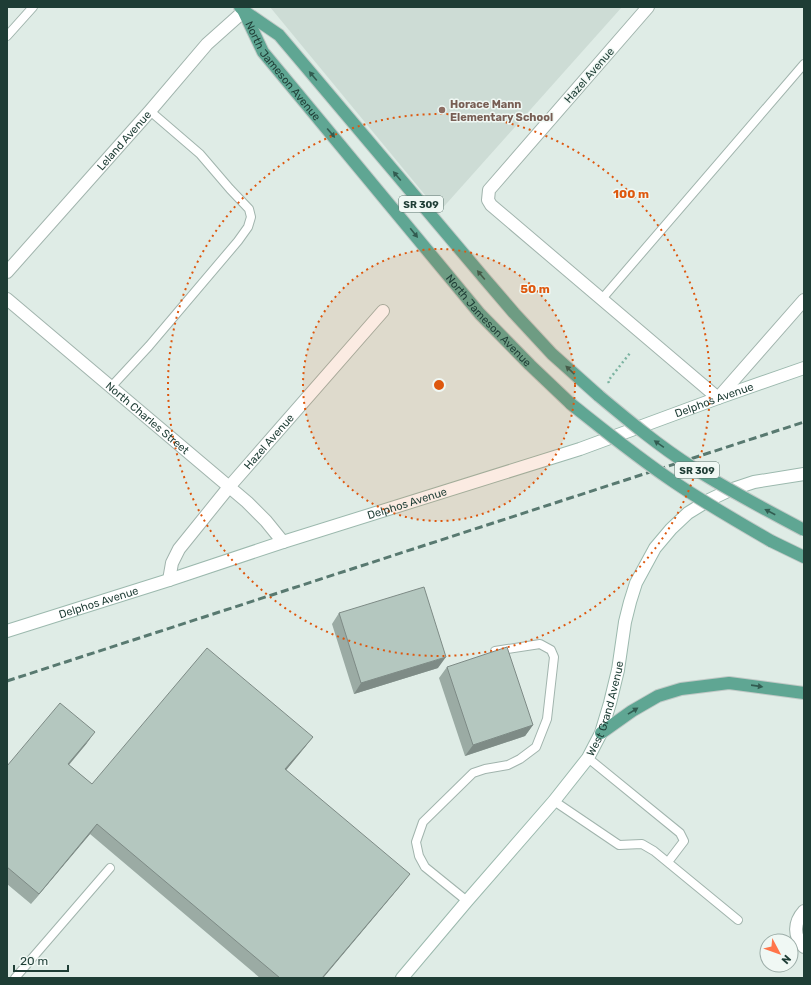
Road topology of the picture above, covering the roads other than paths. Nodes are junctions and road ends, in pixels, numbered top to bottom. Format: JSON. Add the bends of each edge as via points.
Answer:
{"nodes":[{"id":1,"x":33,"y":7,"type":"edge"},
{"id":2,"x":648,"y":7,"type":"edge"},
{"id":3,"x":242,"y":9,"type":"edge"},
{"id":4,"x":7,"y":36,"type":"edge"},
{"id":5,"x":804,"y":64,"type":"edge"},
{"id":6,"x":150,"y":111,"type":"junction"},
{"id":7,"x":7,"y":272,"type":"edge"},
{"id":8,"x":7,"y":299,"type":"edge"},
{"id":9,"x":601,"y":300,"type":"junction"},
{"id":10,"x":804,"y":300,"type":"edge"},
{"id":11,"x":383,"y":311,"type":"dead end"},
{"id":12,"x":804,"y":368,"type":"edge"},
{"id":13,"x":111,"y":387,"type":"junction"},
{"id":14,"x":718,"y":398,"type":"junction"},
{"id":15,"x":804,"y":474,"type":"edge"},
{"id":16,"x":229,"y":487,"type":"junction"},
{"id":17,"x":804,"y":530,"type":"edge"},
{"id":18,"x":283,"y":542,"type":"junction"},
{"id":19,"x":804,"y":557,"type":"edge"},
{"id":20,"x":170,"y":580,"type":"junction"},
{"id":21,"x":7,"y":632,"type":"edge"},
{"id":22,"x":494,"y":651,"type":"edge"},
{"id":23,"x":804,"y":693,"type":"edge"},
{"id":24,"x":601,"y":733,"type":"junction"},
{"id":25,"x":588,"y":758,"type":"junction"},
{"id":26,"x":554,"y":801,"type":"junction"},
{"id":27,"x":668,"y":862,"type":"junction"},
{"id":28,"x":110,"y":868,"type":"dead end"},
{"id":29,"x":466,"y":901,"type":"junction"},
{"id":30,"x":804,"y":911,"type":"edge"},
{"id":31,"x":738,"y":920,"type":"dead end"},
{"id":32,"x":804,"y":947,"type":"edge"},
{"id":33,"x":16,"y":978,"type":"edge"},
{"id":34,"x":402,"y":978,"type":"edge"}],
"edges":[{"from":1,"to":4,"type":"lane"},
{"from":2,"to":9,"type":"street","name":"Hazel Avenue","via":[[489,190],[488,200],[491,205]]},
{"from":3,"to":6,"type":"street","name":"Leland Avenue","via":[[207,44]]},
{"from":17,"to":3,"type":"main road","name":"North Jameson Avenue","number":"SR 309","one_way":true,"bridge":true,"via":[[692,467],[599,396],[552,354],[474,267],[278,35]]},
{"from":3,"to":19,"type":"main road","name":"North Jameson Avenue","number":"SR 309","one_way":true,"bridge":true,"via":[[263,52],[475,308],[530,365],[571,404],[673,482],[771,541]]},
{"from":5,"to":9,"type":"lane"},
{"from":6,"to":7,"type":"street","name":"Leland Avenue"},
{"from":6,"to":13,"type":"lane","via":[[200,154],[250,209],[251,217],[248,227],[238,241]]},
{"from":8,"to":13,"type":"street","name":"North Charles Street"},
{"from":9,"to":14,"type":"street"},
{"from":10,"to":14,"type":"street"},
{"from":11,"to":16,"type":"street","name":"Hazel Avenue"},
{"from":12,"to":14,"type":"street","name":"Delphos Avenue"},
{"from":13,"to":16,"type":"street","name":"North Charles Street"},
{"from":14,"to":18,"type":"street","name":"Delphos Avenue","via":[[580,449]]},
{"from":15,"to":24,"type":"street","name":"West Grand Avenue","via":[[754,482],[730,490],[688,513],[655,548],[636,583],[630,602],[618,670]]},
{"from":16,"to":18,"type":"street","name":"North Charles Street","via":[[261,516]]},
{"from":16,"to":20,"type":"street","name":"Hazel Avenue","via":[[179,548],[172,563]]},
{"from":18,"to":20,"type":"street","name":"Delphos Avenue"},
{"from":20,"to":21,"type":"street","name":"Delphos Avenue"},
{"from":22,"to":29,"type":"lane","via":[[540,644],[551,650],[554,657],[548,712],[536,747],[508,765],[473,773],[423,822],[416,842],[419,856],[425,867]]},
{"from":24,"to":23,"type":"main road","one_way":true,"via":[[658,696],[681,689],[729,682]]},
{"from":24,"to":25,"type":"street","name":"West Grand Avenue"},
{"from":25,"to":26,"type":"street","name":"West Grand Avenue"},
{"from":25,"to":27,"type":"lane","via":[[680,833],[684,841]]},
{"from":26,"to":27,"type":"lane","via":[[619,845],[642,844]]},
{"from":26,"to":29,"type":"street","name":"West Grand Avenue"},
{"from":27,"to":31,"type":"lane"},
{"from":28,"to":33,"type":"lane"},
{"from":29,"to":34,"type":"street","name":"West Grand Avenue"},
{"from":30,"to":32,"type":"street","via":[[796,924],[796,934]]}]}
